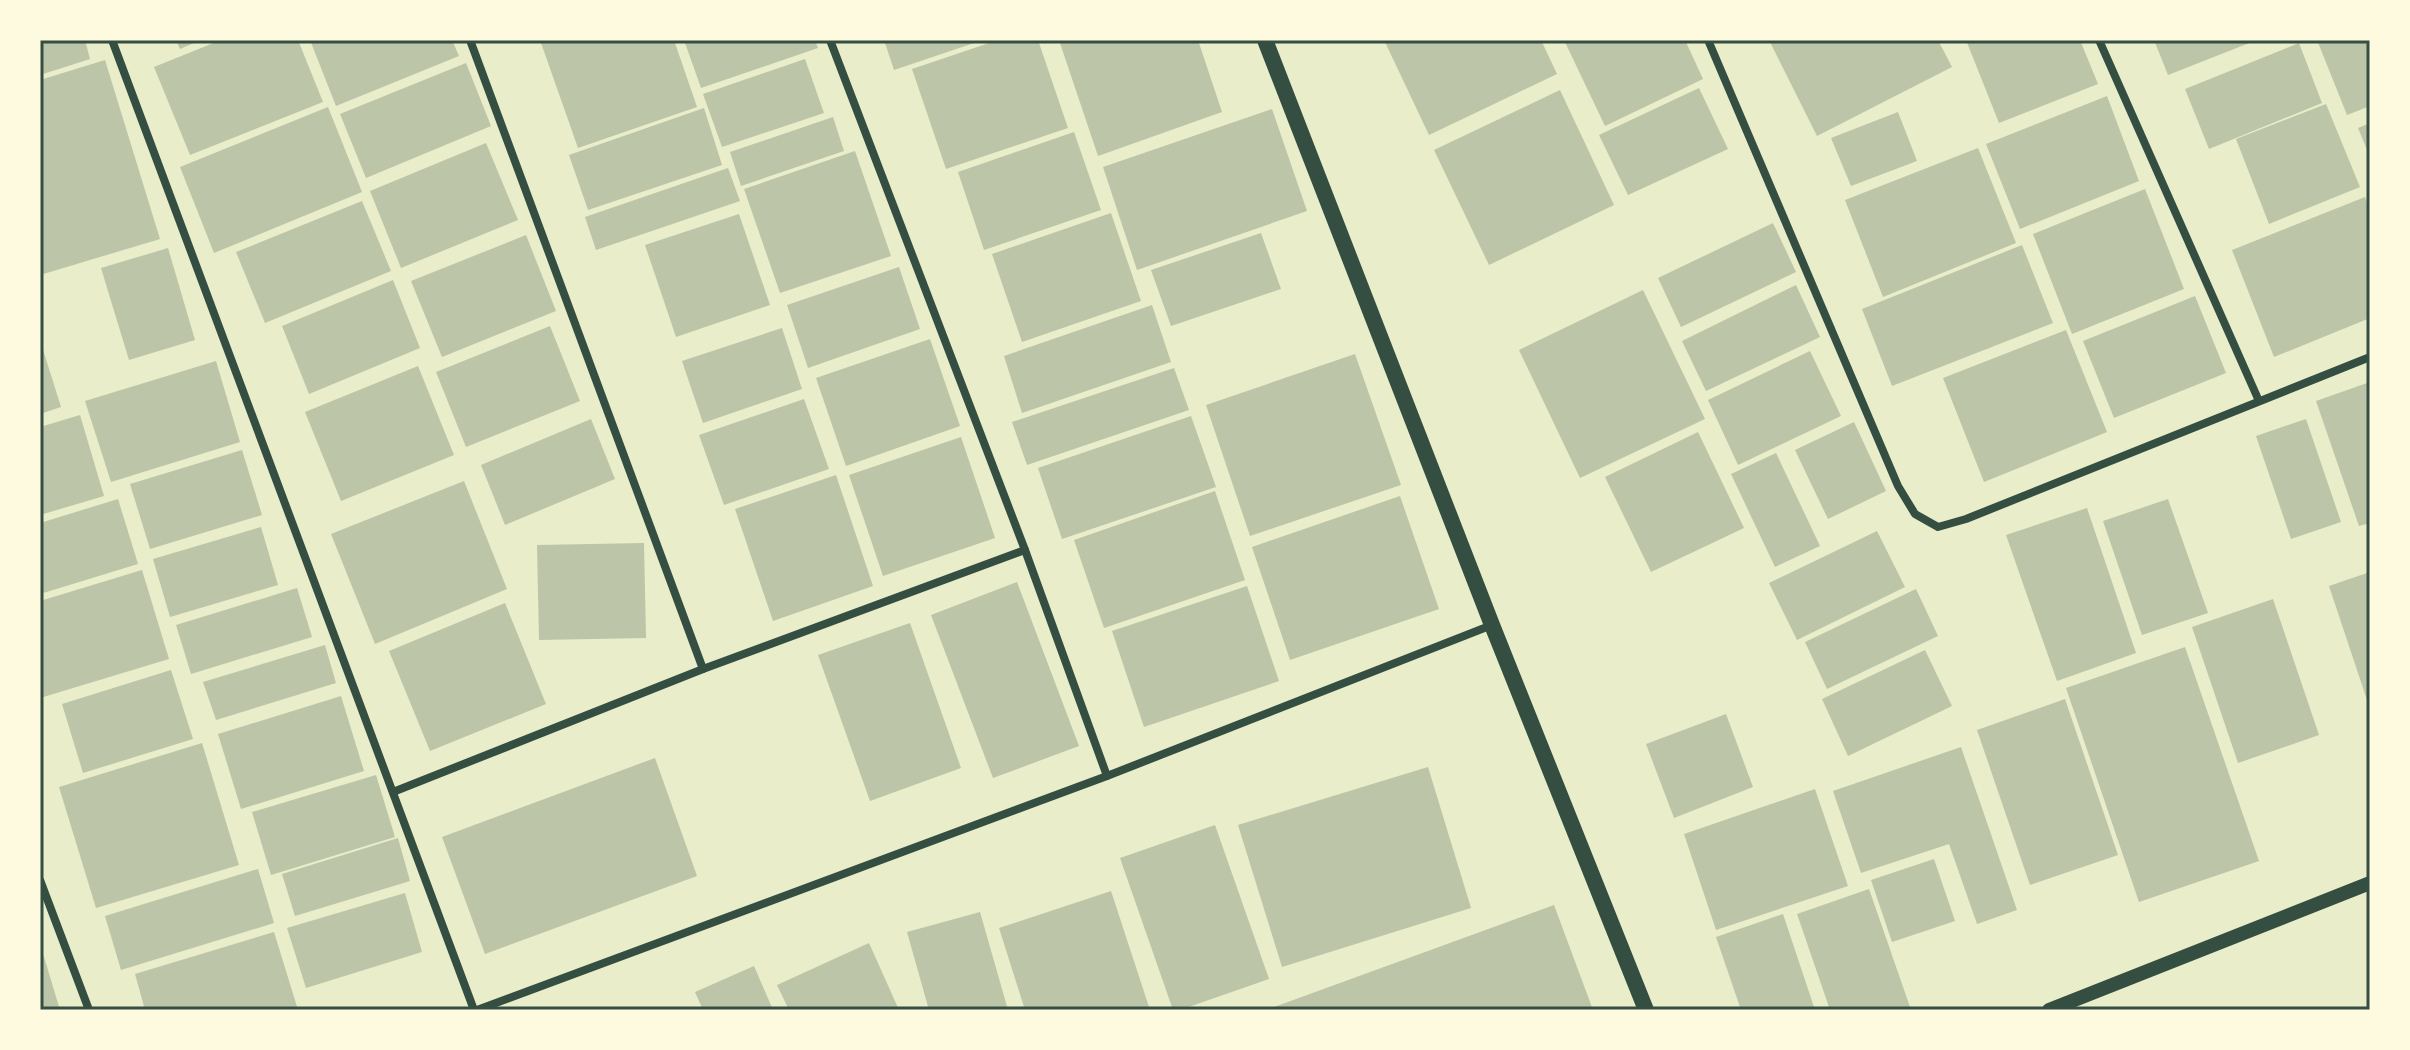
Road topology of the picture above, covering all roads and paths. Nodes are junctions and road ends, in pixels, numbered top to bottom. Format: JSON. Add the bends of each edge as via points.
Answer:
{"nodes":[{"id":1,"x":112,"y":40,"type":"edge"},
{"id":2,"x":470,"y":40,"type":"edge"},
{"id":3,"x":830,"y":40,"type":"edge"},
{"id":4,"x":1265,"y":40,"type":"edge"},
{"id":5,"x":1708,"y":40,"type":"edge"},
{"id":6,"x":2099,"y":40,"type":"edge"},
{"id":7,"x":2370,"y":357,"type":"edge"},
{"id":8,"x":2259,"y":401,"type":"junction"},
{"id":9,"x":1025,"y":550,"type":"junction"},
{"id":10,"x":1492,"y":625,"type":"junction"},
{"id":11,"x":703,"y":669,"type":"junction"},
{"id":12,"x":1107,"y":776,"type":"junction"},
{"id":13,"x":393,"y":792,"type":"junction"},
{"id":14,"x":40,"y":880,"type":"edge"},
{"id":15,"x":2370,"y":883,"type":"edge"},
{"id":16,"x":89,"y":1010,"type":"edge"},
{"id":17,"x":476,"y":1010,"type":"edge"},
{"id":18,"x":1646,"y":1010,"type":"edge"},
{"id":19,"x":2049,"y":1010,"type":"edge"}],
"edges":[{"from":1,"to":13,"type":"street"},
{"from":2,"to":11,"type":"street"},
{"from":3,"to":9,"type":"street"},
{"from":4,"to":10,"type":"main road"},
{"from":5,"to":8,"type":"street","via":[[1898,486],[1915,514],[1938,527],[1966,519]]},
{"from":6,"to":8,"type":"street"},
{"from":7,"to":8,"type":"street"},
{"from":9,"to":11,"type":"street"},
{"from":9,"to":12,"type":"street"},
{"from":10,"to":12,"type":"street"},
{"from":10,"to":18,"type":"main road"},
{"from":11,"to":13,"type":"street"},
{"from":12,"to":17,"type":"street"},
{"from":13,"to":17,"type":"street"},
{"from":14,"to":16,"type":"street"},
{"from":15,"to":19,"type":"street"}]}
